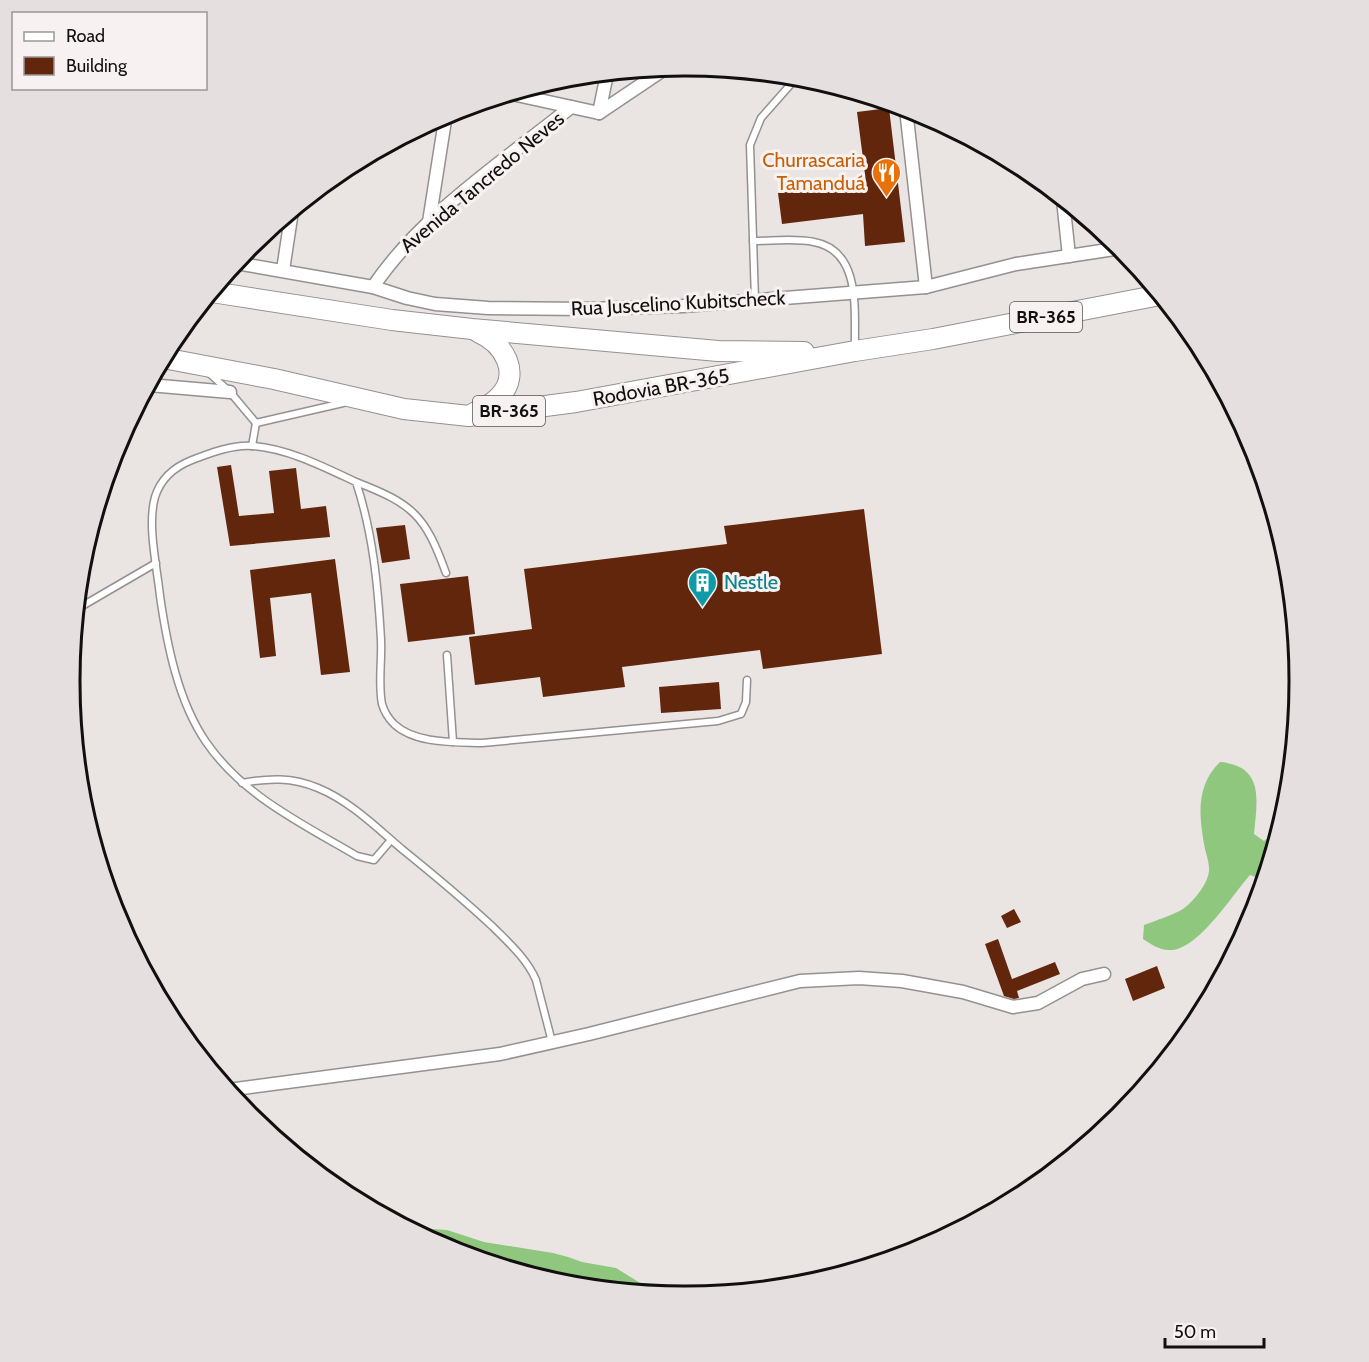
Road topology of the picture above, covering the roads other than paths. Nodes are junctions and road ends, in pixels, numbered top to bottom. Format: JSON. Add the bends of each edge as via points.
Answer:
{"nodes":[{"id":1,"x":652,"y":78,"type":"edge"},
{"id":2,"x":606,"y":82,"type":"edge"},
{"id":3,"x":788,"y":86,"type":"edge"},
{"id":4,"x":527,"y":97,"type":"edge"},
{"id":5,"x":571,"y":107,"type":"junction"},
{"id":6,"x":599,"y":113,"type":"junction"},
{"id":7,"x":907,"y":120,"type":"edge"},
{"id":8,"x":444,"y":127,"type":"edge"},
{"id":9,"x":1064,"y":211,"type":"edge"},
{"id":10,"x":429,"y":222,"type":"junction"},
{"id":11,"x":290,"y":224,"type":"edge"},
{"id":12,"x":753,"y":241,"type":"junction"},
{"id":13,"x":1108,"y":250,"type":"edge"},
{"id":14,"x":1069,"y":256,"type":"junction"},
{"id":15,"x":247,"y":265,"type":"edge"},
{"id":16,"x":283,"y":270,"type":"junction"},
{"id":17,"x":373,"y":287,"type":"junction"},
{"id":18,"x":926,"y":287,"type":"junction"},
{"id":19,"x":222,"y":293,"type":"edge"},
{"id":20,"x":854,"y":293,"type":"junction"},
{"id":21,"x":1151,"y":297,"type":"edge"},
{"id":22,"x":755,"y":300,"type":"junction"},
{"id":23,"x":472,"y":329,"type":"junction"},
{"id":24,"x":855,"y":351,"type":"junction"},
{"id":25,"x":173,"y":360,"type":"edge"},
{"id":26,"x":195,"y":363,"type":"junction"},
{"id":27,"x":157,"y":386,"type":"edge"},
{"id":28,"x":230,"y":392,"type":"junction"},
{"id":29,"x":361,"y":399,"type":"junction"},
{"id":30,"x":470,"y":416,"type":"junction"},
{"id":31,"x":256,"y":423,"type":"junction"},
{"id":32,"x":252,"y":446,"type":"junction"},
{"id":33,"x":356,"y":482,"type":"junction"},
{"id":34,"x":156,"y":563,"type":"junction"},
{"id":35,"x":446,"y":573,"type":"dead end"},
{"id":36,"x":85,"y":604,"type":"edge"},
{"id":37,"x":447,"y":655,"type":"dead end"},
{"id":38,"x":747,"y":680,"type":"dead end"},
{"id":39,"x":453,"y":742,"type":"junction"},
{"id":40,"x":242,"y":783,"type":"junction"},
{"id":41,"x":391,"y":840,"type":"junction"},
{"id":42,"x":1104,"y":974,"type":"dead end"},
{"id":43,"x":552,"y":1042,"type":"junction"},
{"id":44,"x":238,"y":1089,"type":"edge"}],
"edges":[{"from":1,"to":6,"type":"street"},
{"from":2,"to":6,"type":"street"},
{"from":3,"to":12,"type":"lane","via":[[761,118],[750,145]]},
{"from":4,"to":5,"type":"street"},
{"from":5,"to":6,"type":"street"},
{"from":5,"to":10,"type":"street","name":"Avenida Tancredo Neves"},
{"from":7,"to":18,"type":"street"},
{"from":8,"to":10,"type":"street"},
{"from":9,"to":14,"type":"street"},
{"from":10,"to":17,"type":"street","name":"Avenida Tancredo Neves","via":[[400,250]]},
{"from":11,"to":16,"type":"street"},
{"from":12,"to":20,"type":"lane","via":[[825,244],[841,255],[848,266]]},
{"from":12,"to":22,"type":"lane"},
{"from":13,"to":14,"type":"street","name":"Rua Juscelino Kubitscheck"},
{"from":14,"to":18,"type":"street","name":"Rua Juscelino Kubitscheck","via":[[1016,264]]},
{"from":15,"to":16,"type":"street","name":"Rua Juscelino Kubitscheck"},
{"from":16,"to":17,"type":"street","name":"Rua Juscelino Kubitscheck"},
{"from":17,"to":22,"type":"street","name":"Rua Juscelino Kubitscheck","via":[[435,304],[488,308],[586,309]]},
{"from":18,"to":20,"type":"street","name":"Rua Juscelino Kubitscheck"},
{"from":19,"to":23,"type":"main road","number":"BR-365"},
{"from":20,"to":22,"type":"street","name":"Rua Juscelino Kubitscheck"},
{"from":20,"to":24,"type":"lane"},
{"from":21,"to":24,"type":"main road","name":"Rodovia BR-365","number":"BR-365"},
{"from":23,"to":24,"type":"main road","number":"BR-365","via":[[718,351]]},
{"from":23,"to":30,"type":"main road","number":"BR-365","via":[[502,348],[509,374],[500,396]]},
{"from":24,"to":30,"type":"main road","name":"Rodovia BR-365","number":"BR-365","via":[[576,402]]},
{"from":25,"to":26,"type":"main road","name":"Rodovia BR-365","number":"BR-365"},
{"from":26,"to":28,"type":"lane"},
{"from":26,"to":29,"type":"main road","name":"Rodovia BR-365","number":"BR-365"},
{"from":27,"to":28,"type":"street"},
{"from":28,"to":31,"type":"lane"},
{"from":29,"to":30,"type":"main road","name":"Rodovia BR-365","number":"BR-365","via":[[404,409]]},
{"from":29,"to":31,"type":"lane"},
{"from":31,"to":32,"type":"lane"},
{"from":32,"to":33,"type":"lane","via":[[314,462]]},
{"from":32,"to":34,"type":"lane","via":[[202,456],[168,474],[155,499]]},
{"from":33,"to":35,"type":"lane","via":[[387,494],[422,521],[434,539]]},
{"from":33,"to":39,"type":"lane","via":[[374,555],[382,705],[395,725],[409,734]]},
{"from":34,"to":36,"type":"lane"},
{"from":34,"to":40,"type":"lane","via":[[175,668],[190,713],[206,741]]},
{"from":37,"to":39,"type":"lane"},
{"from":38,"to":39,"type":"lane","via":[[744,710],[734,718],[482,743]]},
{"from":40,"to":41,"type":"lane","via":[[274,778],[318,788]]},
{"from":40,"to":41,"type":"lane","via":[[266,802],[365,859],[374,860]]},
{"from":41,"to":43,"type":"lane","via":[[463,899],[524,959],[536,980]]},
{"from":42,"to":43,"type":"street","via":[[1082,979],[1038,1003],[1013,1007],[963,992],[902,981],[800,981]]},
{"from":43,"to":44,"type":"street","via":[[500,1054]]}]}
